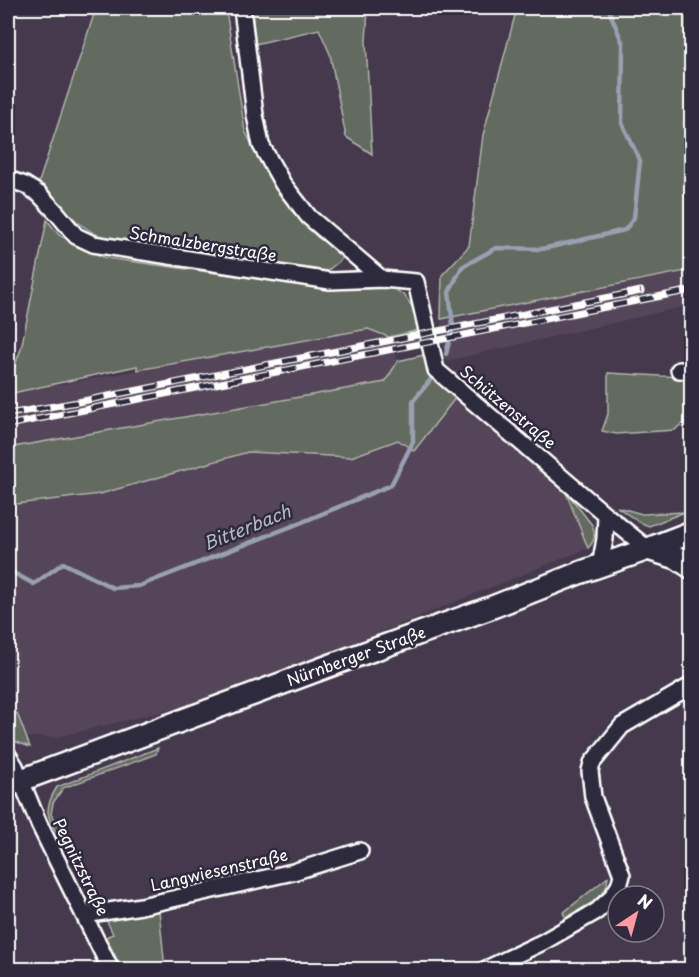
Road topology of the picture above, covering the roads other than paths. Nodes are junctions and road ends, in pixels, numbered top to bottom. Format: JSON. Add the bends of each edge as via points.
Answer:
{"nodes":[{"id":1,"x":242,"y":8,"type":"edge"},
{"id":2,"x":8,"y":179,"type":"edge"},
{"id":3,"x":382,"y":279,"type":"junction"},
{"id":4,"x":606,"y":515,"type":"junction"},
{"id":5,"x":692,"y":532,"type":"edge"},
{"id":6,"x":648,"y":549,"type":"junction"},
{"id":7,"x":600,"y":566,"type":"junction"},
{"id":8,"x":692,"y":568,"type":"edge"},
{"id":9,"x":692,"y":684,"type":"edge"},
{"id":10,"x":8,"y":755,"type":"edge"},
{"id":11,"x":14,"y":782,"type":"edge"},
{"id":12,"x":360,"y":850,"type":"dead end"},
{"id":13,"x":84,"y":915,"type":"junction"},
{"id":14,"x":111,"y":969,"type":"edge"},
{"id":15,"x":484,"y":969,"type":"edge"}],
"edges":[{"from":1,"to":3,"type":"street","via":[[261,145],[283,184],[309,217]]},
{"from":2,"to":3,"type":"street","name":"Schmalzbergstraße","via":[[39,194],[76,236],[93,244],[330,281]]},
{"from":3,"to":4,"type":"street","name":"Schützenstraße","via":[[416,282],[436,370]]},
{"from":4,"to":6,"type":"street","name":"Schützenstraße"},
{"from":4,"to":7,"type":"street"},
{"from":5,"to":6,"type":"main road","name":"Nürnberger Straße"},
{"from":6,"to":7,"type":"main road","name":"Nürnberger Straße"},
{"from":6,"to":8,"type":"main road","via":[[677,558]]},
{"from":7,"to":11,"type":"main road","name":"Nürnberger Straße"},
{"from":9,"to":15,"type":"street","via":[[622,726],[592,763],[593,797],[622,875],[610,899],[597,911],[543,942]]},
{"from":10,"to":11,"type":"street","via":[[15,766]]},
{"from":11,"to":13,"type":"street","name":"Pegnitzstraße"},
{"from":12,"to":13,"type":"street","name":"Langwiesenstraße","via":[[293,872]]},
{"from":13,"to":14,"type":"street","name":"Pegnitzstraße"}]}
